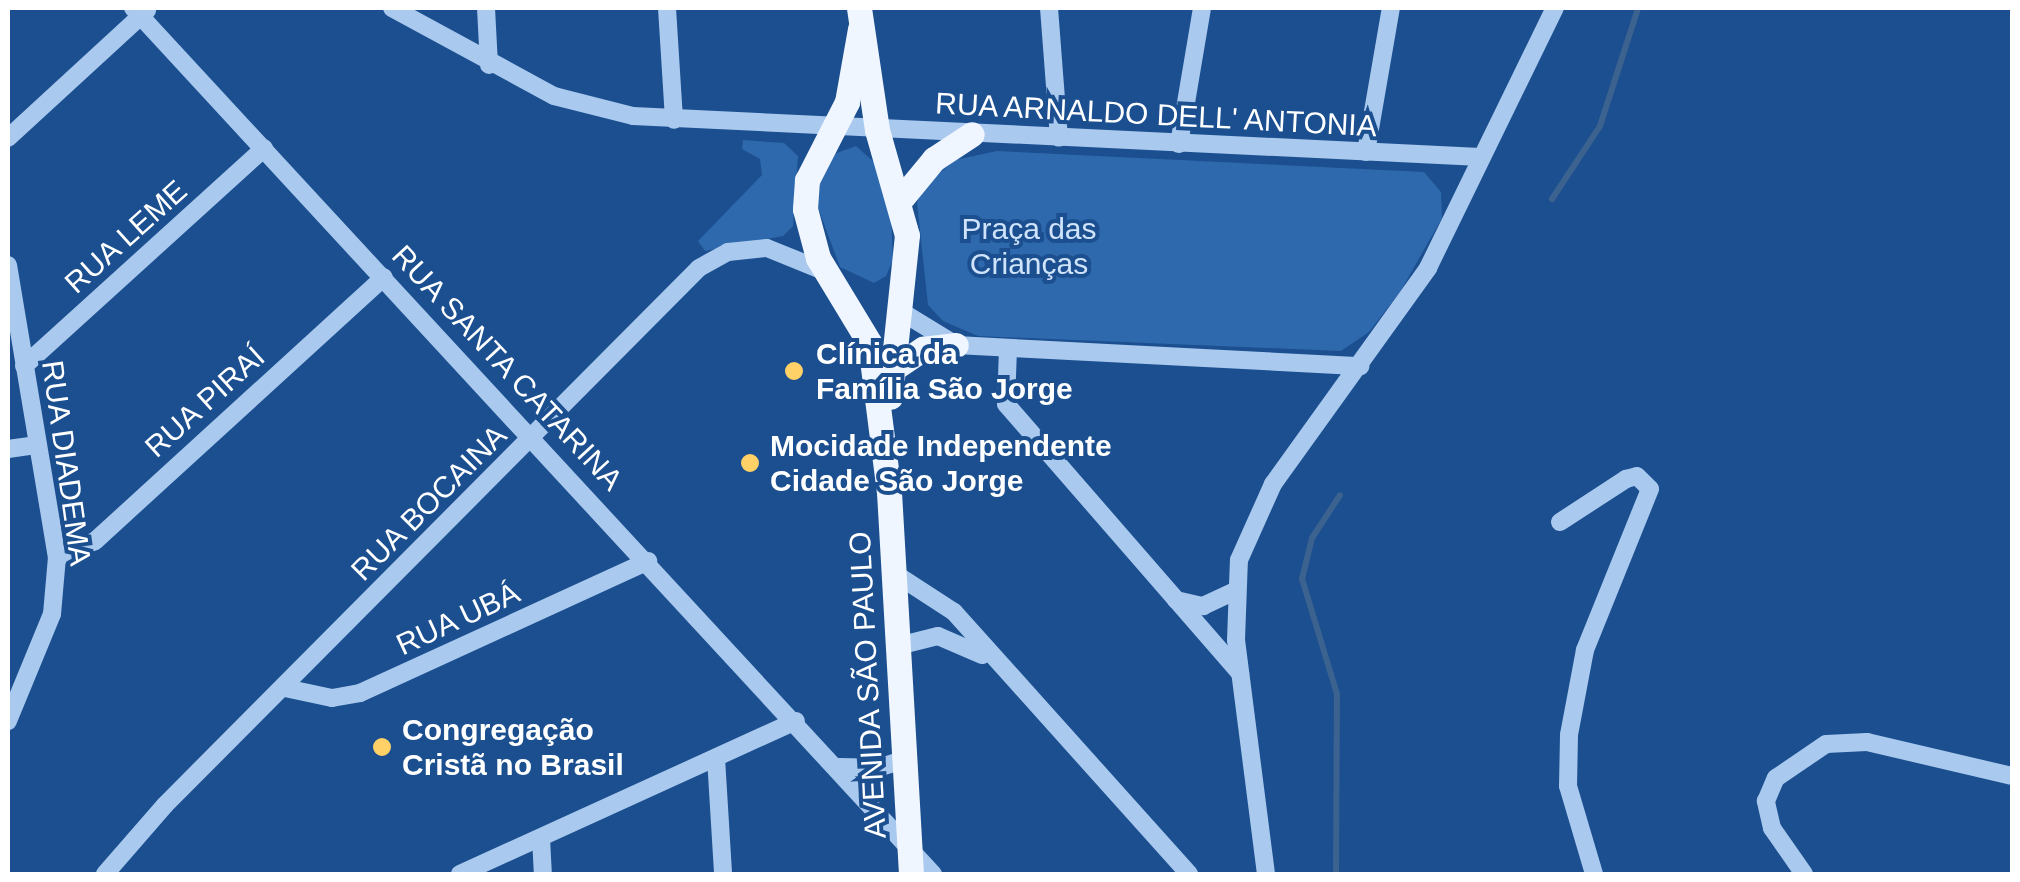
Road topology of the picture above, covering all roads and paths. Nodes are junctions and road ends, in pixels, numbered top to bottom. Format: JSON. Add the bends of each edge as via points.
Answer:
{"nodes":[{"id":1,"x":392,"y":8,"type":"edge"},
{"id":2,"x":486,"y":8,"type":"edge"},
{"id":3,"x":667,"y":8,"type":"edge"},
{"id":4,"x":1049,"y":8,"type":"edge"},
{"id":5,"x":1202,"y":8,"type":"edge"},
{"id":6,"x":1391,"y":8,"type":"edge"},
{"id":7,"x":1555,"y":8,"type":"edge"},
{"id":8,"x":141,"y":10,"type":"edge"},
{"id":9,"x":860,"y":18,"type":"edge"},
{"id":10,"x":489,"y":65,"type":"junction"},
{"id":11,"x":674,"y":120,"type":"junction"},
{"id":12,"x":830,"y":128,"type":"junction"},
{"id":13,"x":877,"y":130,"type":"junction"},
{"id":14,"x":972,"y":134,"type":"junction"},
{"id":15,"x":8,"y":138,"type":"edge"},
{"id":16,"x":1058,"y":138,"type":"junction"},
{"id":17,"x":1180,"y":144,"type":"junction"},
{"id":18,"x":264,"y":148,"type":"junction"},
{"id":19,"x":1366,"y":152,"type":"junction"},
{"id":20,"x":1480,"y":157,"type":"junction"},
{"id":21,"x":901,"y":199,"type":"junction"},
{"id":22,"x":8,"y":265,"type":"edge"},
{"id":23,"x":384,"y":277,"type":"junction"},
{"id":24,"x":831,"y":279,"type":"junction"},
{"id":25,"x":897,"y":309,"type":"junction"},
{"id":26,"x":956,"y":345,"type":"junction"},
{"id":27,"x":1008,"y":348,"type":"junction"},
{"id":28,"x":24,"y":366,"type":"junction"},
{"id":29,"x":1360,"y":366,"type":"junction"},
{"id":30,"x":890,"y":371,"type":"junction"},
{"id":31,"x":533,"y":437,"type":"junction"},
{"id":32,"x":36,"y":446,"type":"junction"},
{"id":33,"x":8,"y":450,"type":"edge"},
{"id":34,"x":889,"y":492,"type":"junction"},
{"id":35,"x":1560,"y":522,"type":"dead end"},
{"id":36,"x":57,"y":557,"type":"junction"},
{"id":37,"x":648,"y":562,"type":"junction"},
{"id":38,"x":894,"y":573,"type":"junction"},
{"id":39,"x":1235,"y":591,"type":"junction"},
{"id":40,"x":1175,"y":600,"type":"junction"},
{"id":41,"x":898,"y":646,"type":"junction"},
{"id":42,"x":995,"y":664,"type":"junction"},
{"id":43,"x":1241,"y":674,"type":"junction"},
{"id":44,"x":285,"y":688,"type":"junction"},
{"id":45,"x":8,"y":720,"type":"edge"},
{"id":46,"x":796,"y":721,"type":"junction"},
{"id":47,"x":716,"y":758,"type":"junction"},
{"id":48,"x":905,"y":759,"type":"junction"},
{"id":49,"x":839,"y":767,"type":"junction"},
{"id":50,"x":2012,"y":776,"type":"edge"},
{"id":51,"x":541,"y":838,"type":"junction"},
{"id":52,"x":911,"y":862,"type":"edge"},
{"id":53,"x":104,"y":874,"type":"edge"},
{"id":54,"x":460,"y":874,"type":"edge"},
{"id":55,"x":544,"y":874,"type":"edge"},
{"id":56,"x":724,"y":874,"type":"edge"},
{"id":57,"x":933,"y":874,"type":"edge"},
{"id":58,"x":1189,"y":874,"type":"edge"},
{"id":59,"x":1266,"y":874,"type":"edge"},
{"id":60,"x":1594,"y":874,"type":"edge"},
{"id":61,"x":1804,"y":874,"type":"edge"}],
"edges":[{"from":1,"to":10,"type":"street","name":"RUA ARNALDO DELL' ANTONIA"},
{"from":2,"to":10,"type":"street"},
{"from":3,"to":11,"type":"street"},
{"from":4,"to":16,"type":"street"},
{"from":5,"to":17,"type":"street"},
{"from":6,"to":19,"type":"street"},
{"from":7,"to":20,"type":"street"},
{"from":8,"to":15,"type":"street"},
{"from":8,"to":18,"type":"street","name":"RUA SANTA CATARINA"},
{"from":9,"to":12,"type":"main road","name":"AVENIDA SÃO PAULO","via":[[847,102]]},
{"from":9,"to":13,"type":"main road","name":"AVENIDA SÃO PAULO"},
{"from":10,"to":11,"type":"street","name":"RUA ARNALDO DELL' ANTONIA","via":[[554,96]]},
{"from":11,"to":12,"type":"street","name":"RUA ARNALDO DELL' ANTONIA"},
{"from":12,"to":13,"type":"street","name":"RUA ARNALDO DELL' ANTONIA"},
{"from":12,"to":24,"type":"main road","name":"AVENIDA SÃO PAULO","via":[[804,193],[807,226]]},
{"from":13,"to":14,"type":"street","name":"RUA ARNALDO DELL' ANTONIA"},
{"from":13,"to":21,"type":"main road","name":"AVENIDA SÃO PAULO"},
{"from":14,"to":16,"type":"street","name":"RUA ARNALDO DELL' ANTONIA"},
{"from":14,"to":21,"type":"main road","via":[[934,158]]},
{"from":16,"to":17,"type":"street","name":"RUA ARNALDO DELL' ANTONIA"},
{"from":17,"to":19,"type":"street","name":"RUA ARNALDO DELL' ANTONIA"},
{"from":18,"to":23,"type":"street","name":"RUA SANTA CATARINA"},
{"from":18,"to":28,"type":"street","name":"RUA LEME"},
{"from":19,"to":20,"type":"street","name":"RUA ARNALDO DELL' ANTONIA"},
{"from":20,"to":29,"type":"street","via":[[1428,268]]},
{"from":21,"to":25,"type":"main road","name":"AVENIDA SÃO PAULO","via":[[907,252]]},
{"from":22,"to":28,"type":"street","name":"RUA DIADEMA"},
{"from":23,"to":31,"type":"street","name":"RUA SANTA CATARINA"},
{"from":23,"to":36,"type":"street","name":"RUA PIRAÍ","via":[[96,540]]},
{"from":24,"to":25,"type":"main road"},
{"from":24,"to":31,"type":"street","name":"RUA BOCAINA","via":[[766,248],[713,259]]},
{"from":24,"to":34,"type":"main road","name":"AVENIDA SÃO PAULO","via":[[870,344]]},
{"from":25,"to":26,"type":"street"},
{"from":25,"to":30,"type":"main road","name":"AVENIDA SÃO PAULO"},
{"from":26,"to":27,"type":"street"},
{"from":26,"to":30,"type":"main road","via":[[923,348]]},
{"from":27,"to":29,"type":"street"},
{"from":27,"to":40,"type":"street","via":[[1006,404]]},
{"from":28,"to":32,"type":"street","name":"RUA DIADEMA"},
{"from":29,"to":39,"type":"street","via":[[1273,484],[1239,560]]},
{"from":30,"to":34,"type":"main road","name":"AVENIDA SÃO PAULO"},
{"from":31,"to":37,"type":"street","name":"RUA SANTA CATARINA"},
{"from":31,"to":44,"type":"street","name":"RUA BOCAINA"},
{"from":32,"to":33,"type":"street"},
{"from":32,"to":36,"type":"street","name":"RUA DIADEMA"},
{"from":34,"to":38,"type":"main road","name":"AVENIDA SÃO PAULO"},
{"from":35,"to":60,"type":"street","via":[[1626,479],[1637,476],[1650,489],[1585,650],[1569,735],[1568,786]]},
{"from":36,"to":45,"type":"street","name":"RUA DIADEMA","via":[[52,614]]},
{"from":37,"to":44,"type":"street","name":"RUA UBÁ","via":[[360,693],[332,698]]},
{"from":37,"to":46,"type":"street","name":"RUA SANTA CATARINA"},
{"from":38,"to":41,"type":"main road","name":"AVENIDA SÃO PAULO"},
{"from":38,"to":42,"type":"street","via":[[954,612]]},
{"from":39,"to":40,"type":"street","via":[[1203,606]]},
{"from":39,"to":43,"type":"street"},
{"from":40,"to":43,"type":"street"},
{"from":41,"to":42,"type":"street","via":[[950,638]]},
{"from":41,"to":48,"type":"main road","name":"AVENIDA SÃO PAULO"},
{"from":42,"to":58,"type":"street"},
{"from":43,"to":59,"type":"street"},
{"from":44,"to":53,"type":"street","name":"RUA BOCAINA","via":[[164,805]]},
{"from":46,"to":47,"type":"street"},
{"from":46,"to":49,"type":"street","name":"RUA SANTA CATARINA"},
{"from":47,"to":51,"type":"street"},
{"from":47,"to":56,"type":"street"},
{"from":48,"to":49,"type":"street","via":[[878,768]]},
{"from":48,"to":52,"type":"main road","name":"AVENIDA SÃO PAULO"},
{"from":49,"to":52,"type":"street","name":"RUA SANTA CATARINA"},
{"from":50,"to":61,"type":"street","via":[[1867,742],[1826,744],[1776,778],[1766,802],[1772,828]]},
{"from":51,"to":54,"type":"street"},
{"from":51,"to":55,"type":"street"},
{"from":52,"to":57,"type":"street","name":"RUA SANTA CATARINA"}]}
